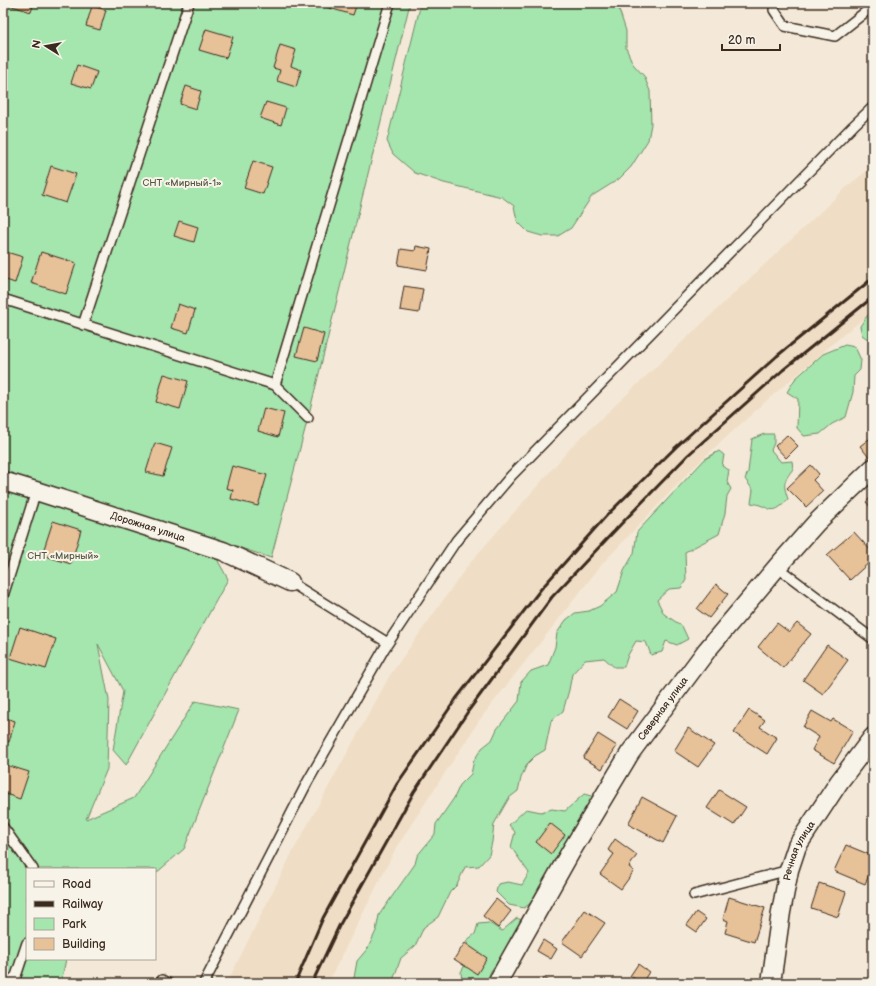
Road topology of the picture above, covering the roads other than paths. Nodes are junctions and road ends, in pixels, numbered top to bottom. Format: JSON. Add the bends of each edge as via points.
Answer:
{"nodes":[{"id":1,"x":189,"y":3,"type":"edge"},
{"id":2,"x":390,"y":3,"type":"edge"},
{"id":3,"x":775,"y":3,"type":"edge"},
{"id":4,"x":873,"y":6,"type":"edge"},
{"id":5,"x":873,"y":108,"type":"edge"},
{"id":6,"x":3,"y":299,"type":"edge"},
{"id":7,"x":83,"y":325,"type":"junction"},
{"id":8,"x":275,"y":385,"type":"junction"},
{"id":9,"x":308,"y":418,"type":"dead end"},
{"id":10,"x":873,"y":468,"type":"edge"},
{"id":11,"x":3,"y":481,"type":"edge"},
{"id":12,"x":36,"y":490,"type":"junction"},
{"id":13,"x":777,"y":567,"type":"junction"},
{"id":14,"x":290,"y":582,"type":"joint"},
{"id":15,"x":3,"y":596,"type":"edge"},
{"id":16,"x":873,"y":639,"type":"edge"},
{"id":17,"x":388,"y":643,"type":"junction"},
{"id":18,"x":873,"y":737,"type":"edge"},
{"id":19,"x":3,"y":827,"type":"edge"},
{"id":20,"x":33,"y":868,"type":"edge"},
{"id":21,"x":789,"y":870,"type":"junction"},
{"id":22,"x":694,"y":895,"type":"dead end"},
{"id":23,"x":26,"y":946,"type":"edge"},
{"id":24,"x":8,"y":983,"type":"edge"},
{"id":25,"x":204,"y":983,"type":"edge"},
{"id":26,"x":497,"y":983,"type":"edge"},
{"id":27,"x":771,"y":983,"type":"edge"}],
"edges":[{"from":1,"to":7,"type":"lane"},
{"from":2,"to":8,"type":"lane"},
{"from":3,"to":4,"type":"lane","via":[[774,10],[785,26],[835,36]]},
{"from":5,"to":17,"type":"lane","via":[[511,476],[456,541]]},
{"from":6,"to":7,"type":"lane"},
{"from":7,"to":8,"type":"lane"},
{"from":8,"to":9,"type":"lane"},
{"from":10,"to":13,"type":"street","name":"Северная улица","via":[[816,523]]},
{"from":11,"to":12,"type":"street","name":"Дорожная улица"},
{"from":12,"to":14,"type":"street","name":"Дорожная улица","via":[[223,551]]},
{"from":12,"to":15,"type":"lane"},
{"from":13,"to":16,"type":"lane"},
{"from":13,"to":26,"type":"street","name":"Северная улица","via":[[706,650],[630,753]]},
{"from":14,"to":17,"type":"lane"},
{"from":17,"to":25,"type":"lane","via":[[308,781]]},
{"from":18,"to":21,"type":"street","name":"Речная улица","via":[[797,846]]},
{"from":19,"to":20,"type":"lane"},
{"from":21,"to":22,"type":"lane"},
{"from":21,"to":27,"type":"street","name":"Речная улица"},
{"from":23,"to":24,"type":"lane","via":[[16,976]]}]}
